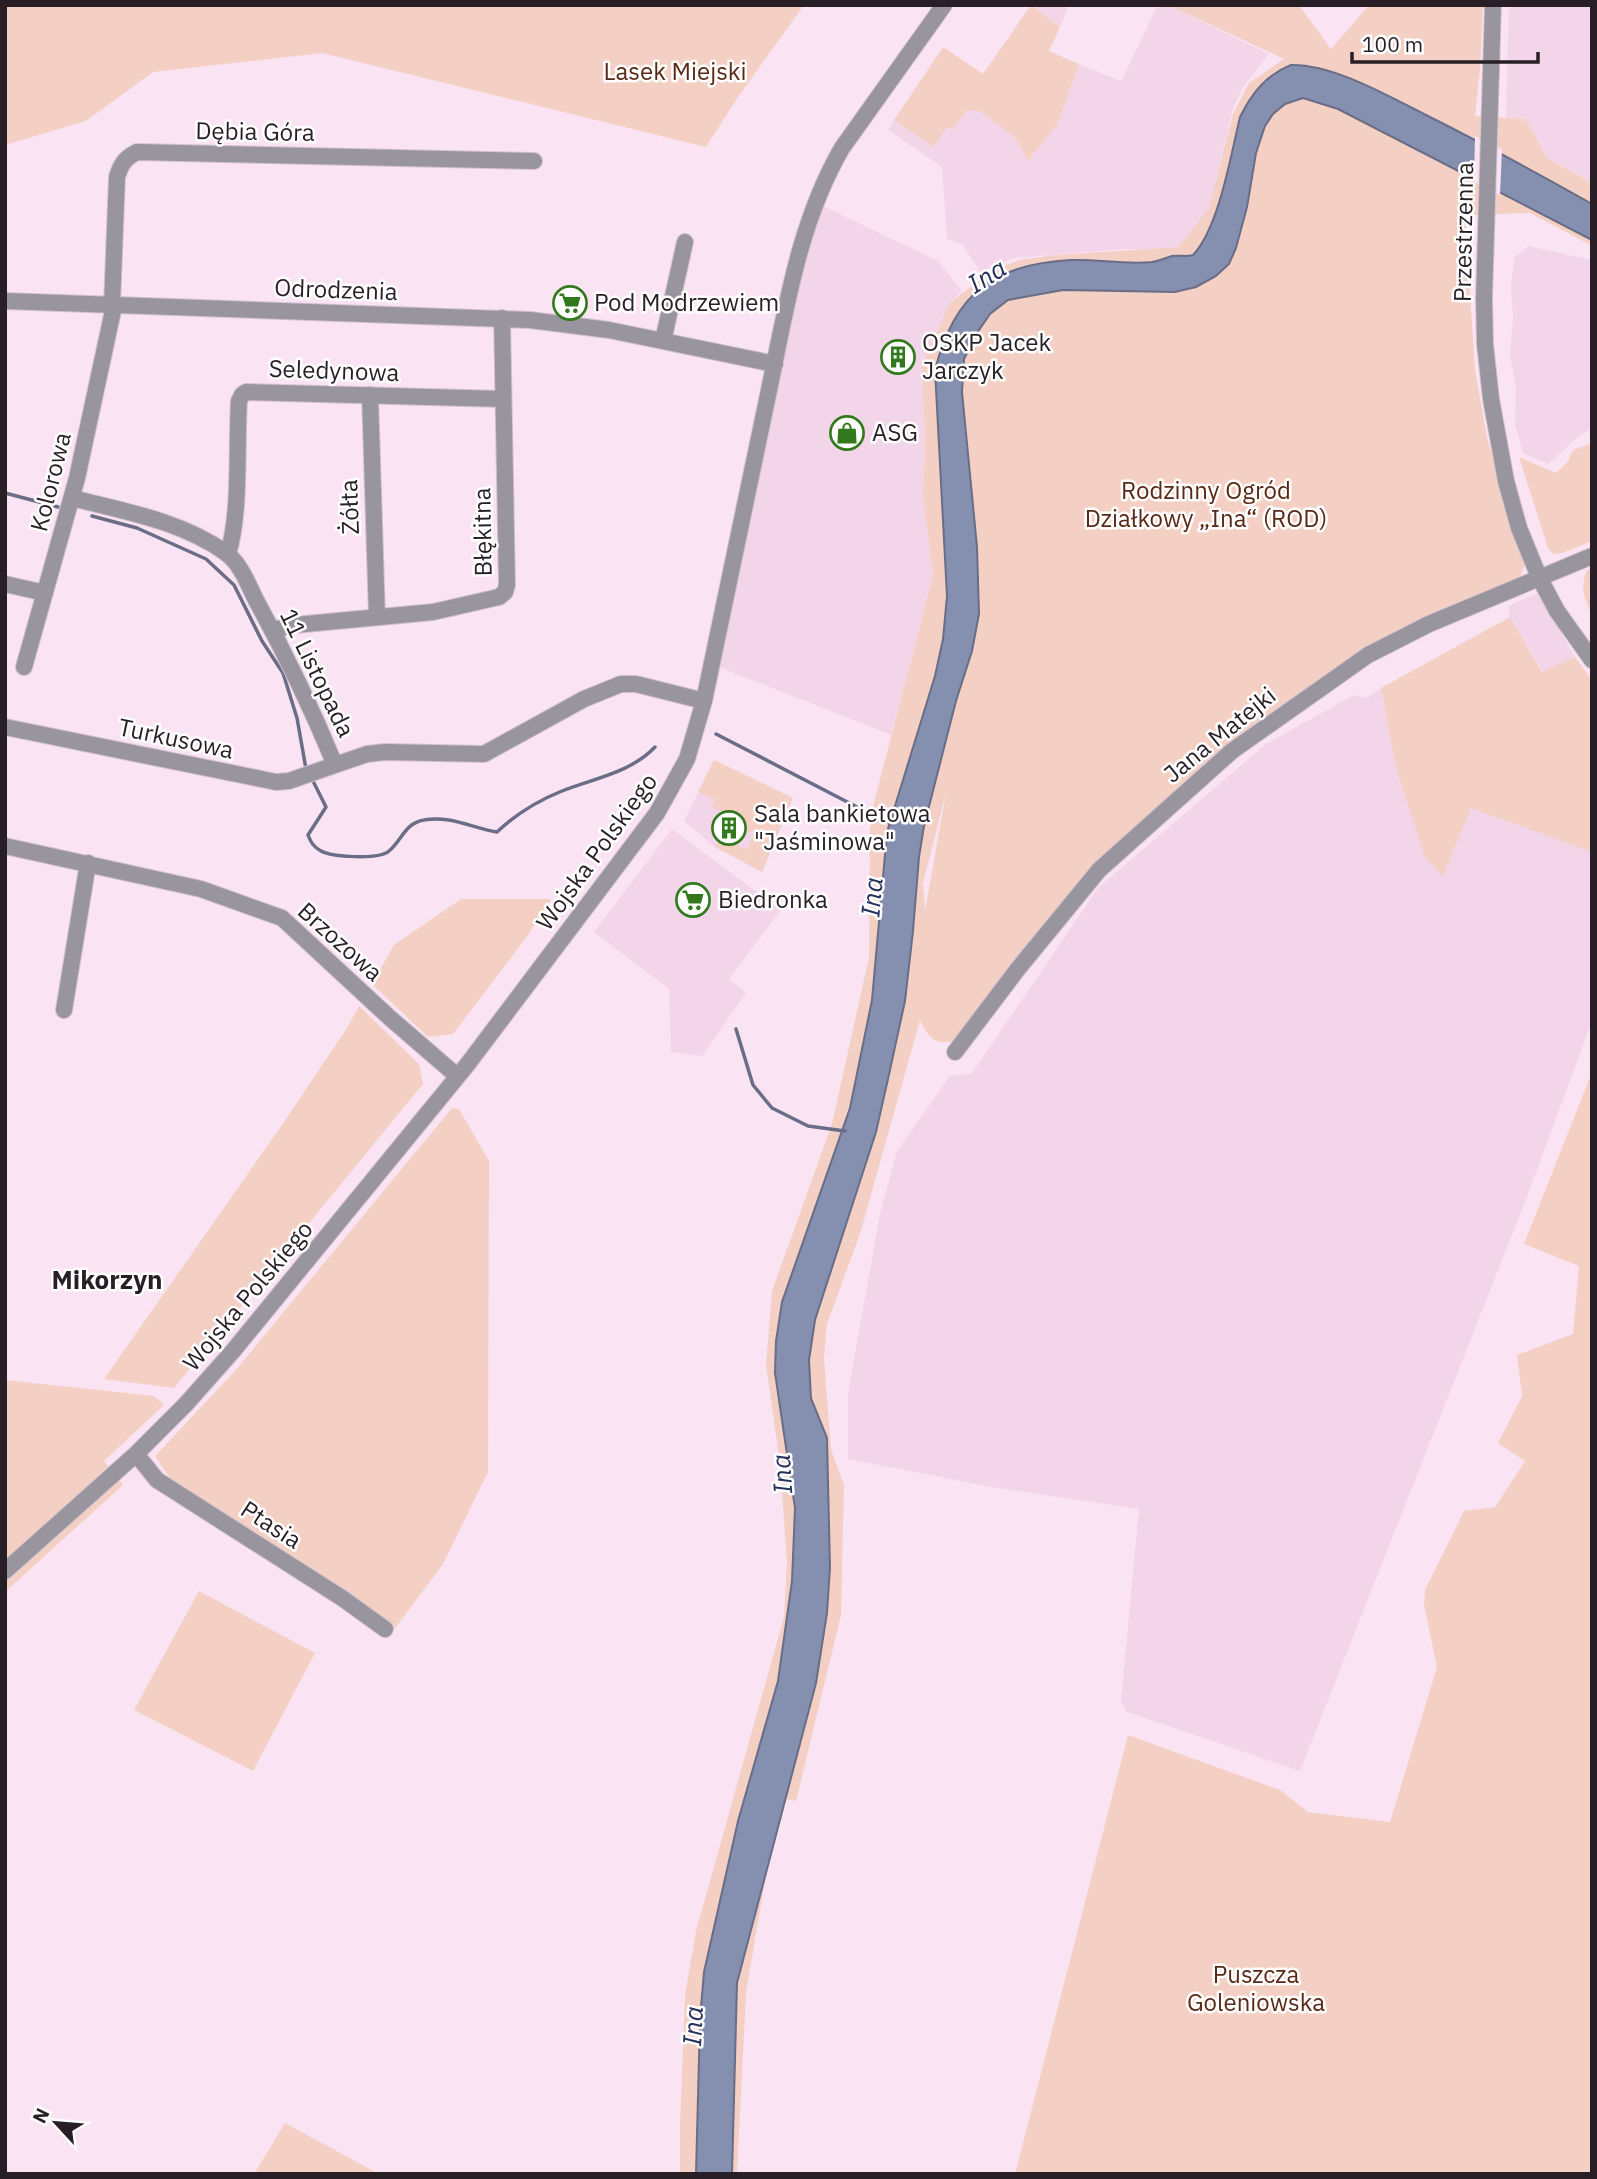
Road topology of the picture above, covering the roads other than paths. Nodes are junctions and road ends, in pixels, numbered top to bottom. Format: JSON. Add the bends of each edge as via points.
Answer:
{"nodes":[{"id":1,"x":944,"y":5,"type":"edge"},
{"id":2,"x":1493,"y":5,"type":"edge"},
{"id":3,"x":534,"y":161,"type":"dead end"},
{"id":4,"x":685,"y":242,"type":"dead end"},
{"id":5,"x":5,"y":302,"type":"edge"},
{"id":6,"x":113,"y":306,"type":"junction"},
{"id":7,"x":502,"y":318,"type":"junction"},
{"id":8,"x":663,"y":341,"type":"junction"},
{"id":9,"x":775,"y":364,"type":"junction"},
{"id":10,"x":370,"y":395,"type":"junction"},
{"id":11,"x":502,"y":399,"type":"junction"},
{"id":12,"x":72,"y":498,"type":"junction"},
{"id":13,"x":228,"y":554,"type":"junction"},
{"id":14,"x":1592,"y":556,"type":"edge"},
{"id":15,"x":1544,"y":575,"type":"junction"},
{"id":16,"x":5,"y":584,"type":"edge"},
{"id":17,"x":45,"y":593,"type":"junction"},
{"id":18,"x":377,"y":617,"type":"junction"},
{"id":19,"x":272,"y":629,"type":"junction"},
{"id":20,"x":1591,"y":659,"type":"edge"},
{"id":21,"x":24,"y":667,"type":"dead end"},
{"id":22,"x":704,"y":701,"type":"junction"},
{"id":23,"x":5,"y":727,"type":"edge"},
{"id":24,"x":335,"y":765,"type":"junction"},
{"id":25,"x":5,"y":846,"type":"edge"},
{"id":26,"x":88,"y":863,"type":"junction"},
{"id":27,"x":64,"y":1010,"type":"dead end"},
{"id":28,"x":956,"y":1052,"type":"dead end"},
{"id":29,"x":457,"y":1076,"type":"junction"},
{"id":30,"x":136,"y":1454,"type":"junction"},
{"id":31,"x":5,"y":1571,"type":"edge"},
{"id":32,"x":386,"y":1629,"type":"dead end"}],
"edges":[{"from":1,"to":9,"type":"street","name":"Wojska Polskiego","via":[[849,138],[818,193],[800,250]]},
{"from":2,"to":15,"type":"street","name":"Przestrzenna","via":[[1485,344],[1506,481],[1519,528]]},
{"from":3,"to":6,"type":"street","name":"Dębia Góra","via":[[137,152],[121,164],[117,177]]},
{"from":4,"to":8,"type":"street"},
{"from":5,"to":6,"type":"street","name":"Odrodzenia"},
{"from":6,"to":7,"type":"street","name":"Odrodzenia"},
{"from":6,"to":12,"type":"street","name":"Kolorowa"},
{"from":7,"to":8,"type":"street","name":"Odrodzenia"},
{"from":7,"to":11,"type":"street","name":"Błękitna"},
{"from":8,"to":9,"type":"street","name":"Odrodzenia"},
{"from":9,"to":22,"type":"street","name":"Wojska Polskiego"},
{"from":10,"to":11,"type":"street","name":"Seledynowa"},
{"from":10,"to":13,"type":"street","name":"Seledynowa","via":[[257,391],[242,395]]},
{"from":10,"to":18,"type":"street","name":"Żółta"},
{"from":11,"to":18,"type":"street","name":"Błękitna","via":[[505,592],[446,609]]},
{"from":12,"to":13,"type":"street","name":"11 Listopada","via":[[154,519]]},
{"from":12,"to":17,"type":"street","name":"Kolorowa"},
{"from":13,"to":19,"type":"street","name":"11 Listopada"},
{"from":14,"to":15,"type":"street","name":"Jana Matejki"},
{"from":15,"to":20,"type":"street","name":"Przestrzenna","via":[[1557,611]]},
{"from":15,"to":28,"type":"street","name":"Jana Matejki","via":[[1368,654],[1231,751],[1099,870]]},
{"from":16,"to":17,"type":"street"},
{"from":17,"to":21,"type":"street","name":"Kolorowa"},
{"from":18,"to":19,"type":"street","name":"Błękitna"},
{"from":19,"to":24,"type":"street","name":"11 Listopada"},
{"from":22,"to":24,"type":"street","name":"11 Listopada","via":[[621,684],[484,754],[385,752]]},
{"from":22,"to":29,"type":"street","name":"Wojska Polskiego","via":[[687,759],[657,813]]},
{"from":23,"to":24,"type":"street","name":"Turkusowa","via":[[276,782]]},
{"from":25,"to":26,"type":"street","name":"Brzozowa"},
{"from":26,"to":27,"type":"street"},
{"from":26,"to":29,"type":"street","name":"Brzozowa","via":[[201,889],[282,918]]},
{"from":29,"to":30,"type":"street","name":"Wojska Polskiego","via":[[233,1351]]},
{"from":30,"to":31,"type":"street","name":"Wojska Polskiego"},
{"from":30,"to":32,"type":"street","name":"Ptasia","via":[[157,1480]]}]}
